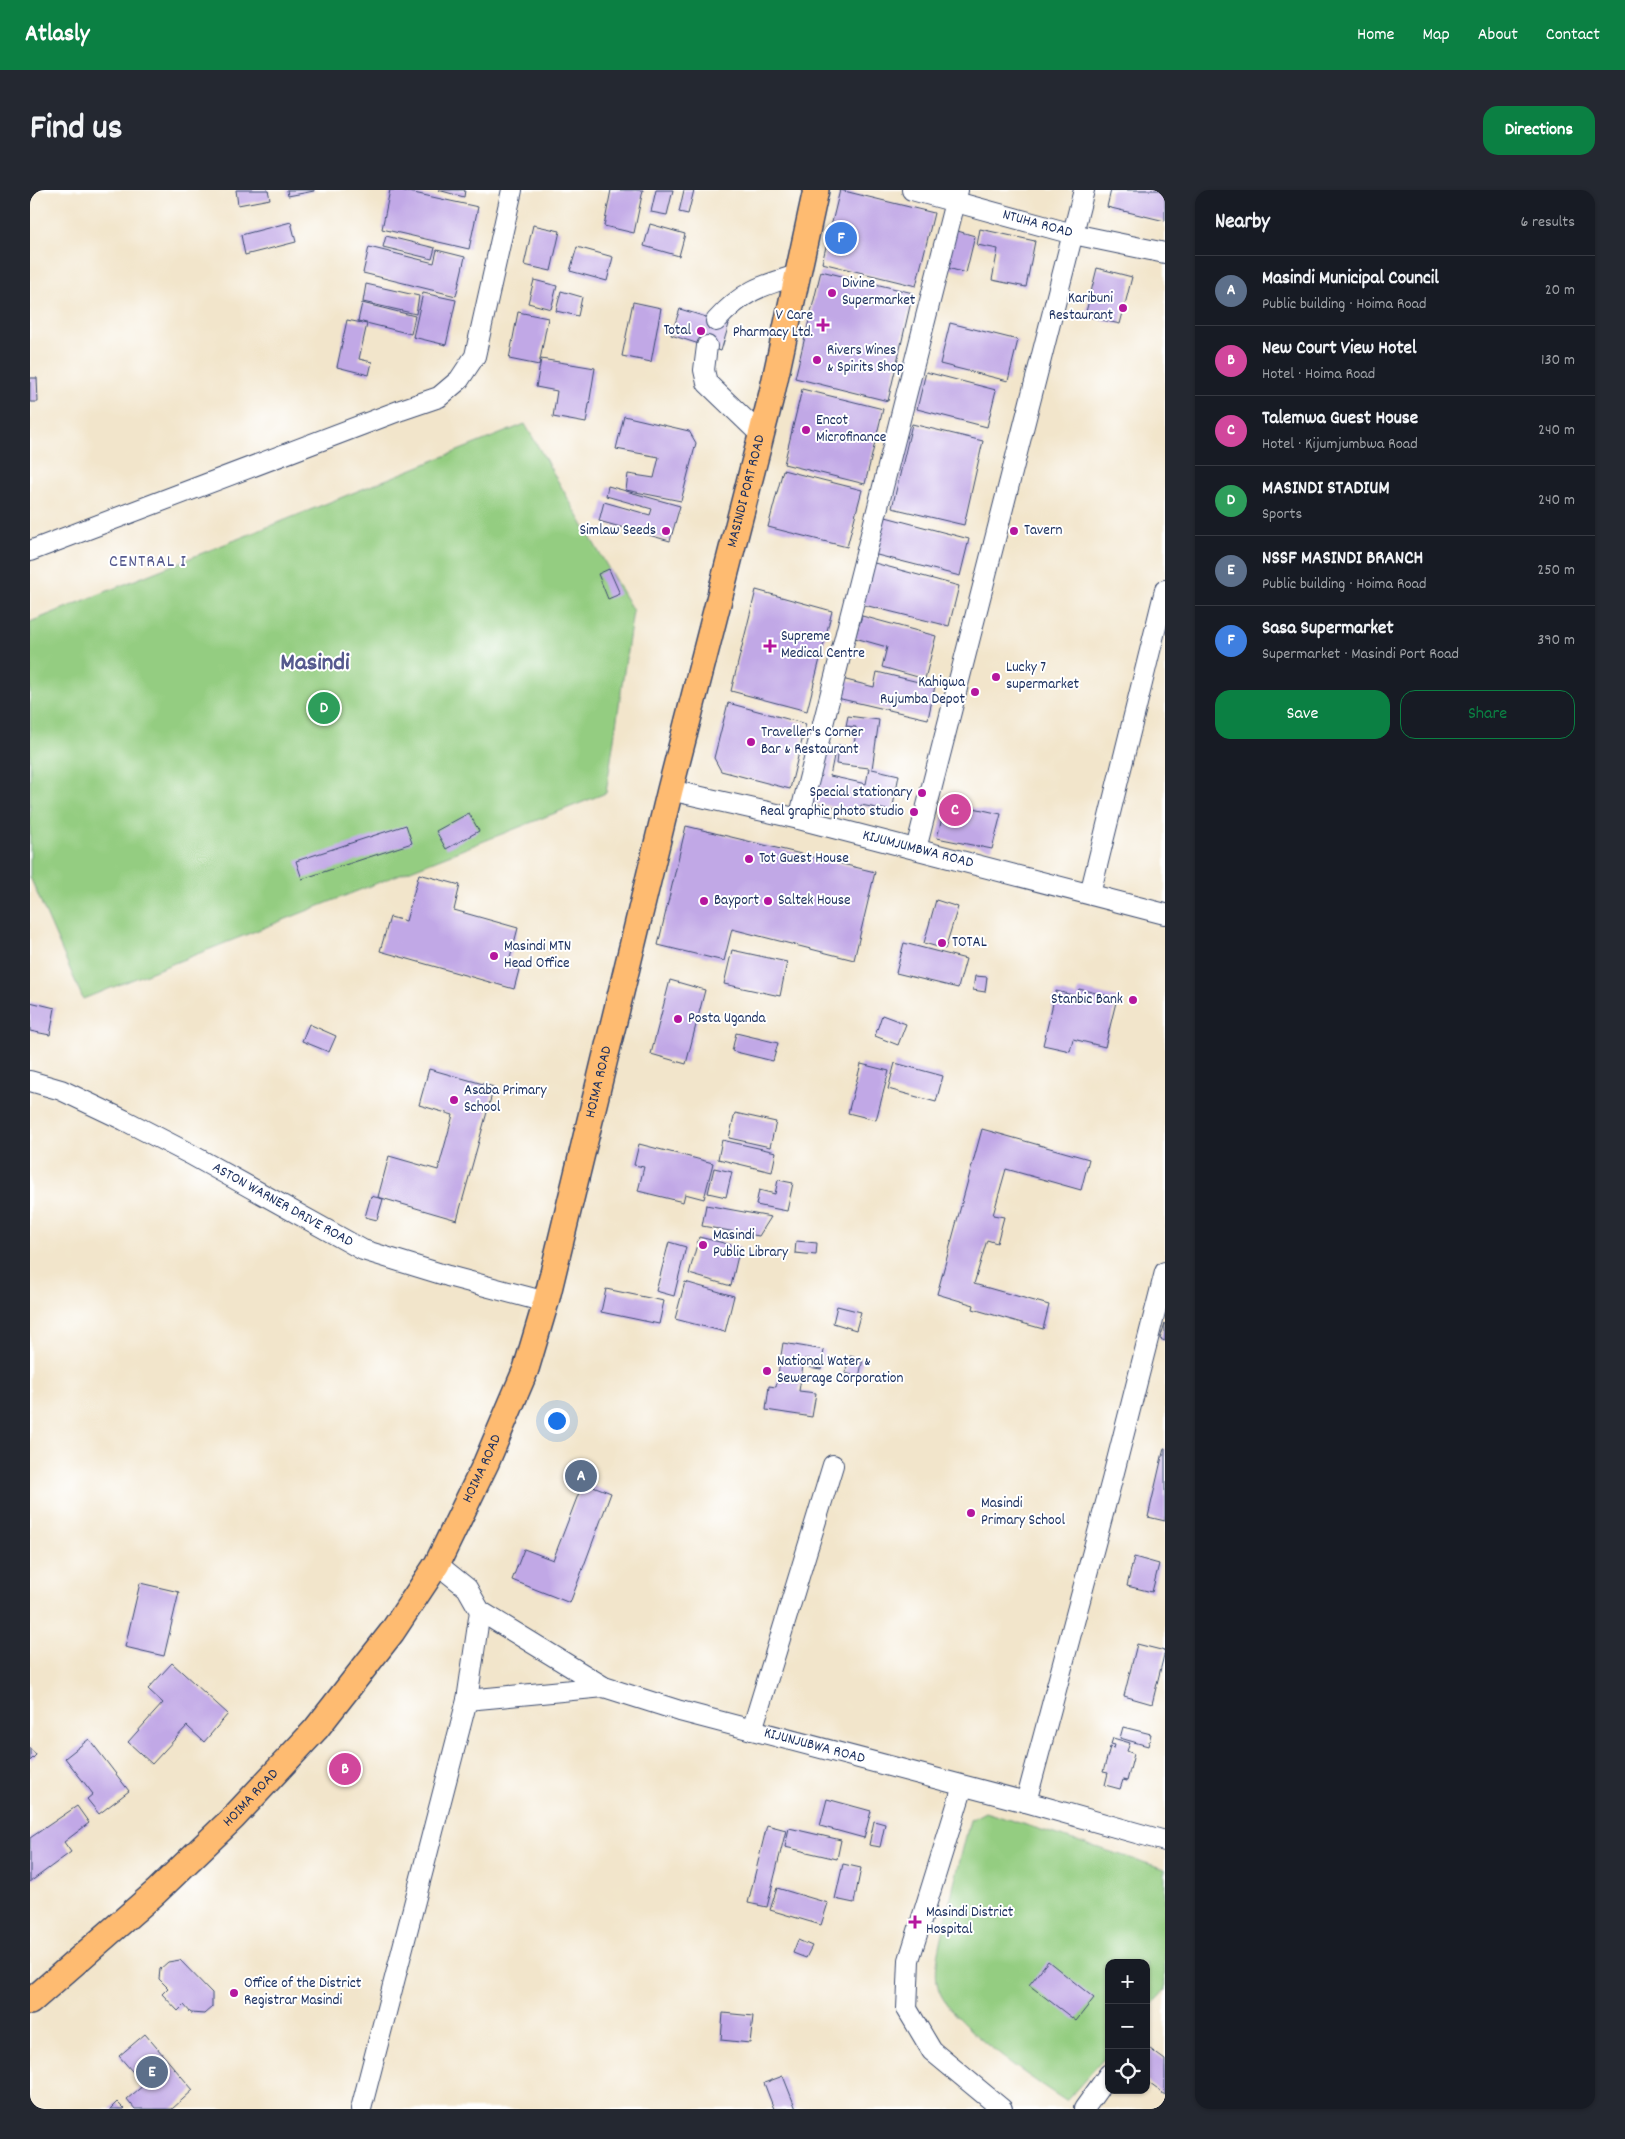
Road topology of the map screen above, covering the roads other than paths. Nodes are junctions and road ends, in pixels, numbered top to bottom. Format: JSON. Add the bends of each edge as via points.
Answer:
{"nodes":[{"id":1,"x":512,"y":190,"type":"edge"},
{"id":2,"x":816,"y":190,"type":"edge"},
{"id":3,"x":912,"y":190,"type":"edge"},
{"id":4,"x":1084,"y":190,"type":"edge"},
{"id":5,"x":956,"y":196,"type":"edge"},
{"id":6,"x":1073,"y":234,"type":"junction"},
{"id":7,"x":1165,"y":253,"type":"edge"},
{"id":8,"x":797,"y":275,"type":"junction"},
{"id":9,"x":716,"y":321,"type":"dead end"},
{"id":10,"x":707,"y":346,"type":"dead end"},
{"id":11,"x":761,"y":435,"type":"junction"},
{"id":12,"x":30,"y":551,"type":"edge"},
{"id":13,"x":1165,"y":590,"type":"edge"},
{"id":14,"x":670,"y":790,"type":"junction"},
{"id":15,"x":799,"y":819,"type":"junction"},
{"id":16,"x":916,"y":850,"type":"junction"},
{"id":17,"x":1090,"y":894,"type":"junction"},
{"id":18,"x":1165,"y":914,"type":"edge"},
{"id":19,"x":30,"y":1081,"type":"edge"},
{"id":20,"x":1165,"y":1272,"type":"edge"},
{"id":21,"x":546,"y":1302,"type":"junction"},
{"id":22,"x":833,"y":1465,"type":"dead end"},
{"id":23,"x":437,"y":1564,"type":"junction"},
{"id":24,"x":480,"y":1611,"type":"junction"},
{"id":25,"x":604,"y":1687,"type":"junction"},
{"id":26,"x":466,"y":1700,"type":"junction"},
{"id":27,"x":752,"y":1730,"type":"junction"},
{"id":28,"x":964,"y":1786,"type":"junction"},
{"id":29,"x":1026,"y":1802,"type":"junction"},
{"id":30,"x":1165,"y":1841,"type":"edge"},
{"id":31,"x":30,"y":2002,"type":"edge"},
{"id":32,"x":1105,"y":2080,"type":"edge"},
{"id":33,"x":361,"y":2109,"type":"edge"},
{"id":34,"x":1002,"y":2109,"type":"edge"},
{"id":35,"x":1084,"y":2109,"type":"edge"}],
"edges":[{"from":1,"to":12,"type":"street","via":[[475,356],[459,380],[439,398]]},
{"from":2,"to":8,"type":"main road","name":"MASINDI PORT ROAD"},
{"from":3,"to":5,"type":"street","name":"NTUHA ROAD"},
{"from":4,"to":6,"type":"street"},
{"from":5,"to":6,"type":"street","name":"NTUHA ROAD"},
{"from":5,"to":15,"type":"street"},
{"from":6,"to":7,"type":"street","name":"NTUHA ROAD"},
{"from":6,"to":16,"type":"street"},
{"from":8,"to":9,"type":"street","via":[[761,286],[733,302]]},
{"from":8,"to":11,"type":"main road","name":"MASINDI PORT ROAD"},
{"from":10,"to":11,"type":"street","via":[[704,370],[707,383]]},
{"from":11,"to":14,"type":"main road","name":"MASINDI PORT ROAD"},
{"from":13,"to":17,"type":"street"},
{"from":14,"to":15,"type":"street","name":"KIJUMJUMBWA ROAD"},
{"from":14,"to":21,"type":"main road","name":"HOIMA ROAD"},
{"from":15,"to":16,"type":"street","name":"KIJUMJUMBWA ROAD"},
{"from":16,"to":17,"type":"street","name":"KIJUMJUMBWA ROAD"},
{"from":17,"to":18,"type":"street","name":"KIJUMJUMBWA ROAD"},
{"from":19,"to":21,"type":"street","name":"ASTON WARNER DRIVE ROAD","via":[[61,1090],[124,1120],[363,1250]]},
{"from":20,"to":29,"type":"street"},
{"from":21,"to":23,"type":"main road","name":"HOIMA ROAD","via":[[526,1369],[486,1463]]},
{"from":22,"to":27,"type":"street"},
{"from":23,"to":24,"type":"street","via":[[467,1588]]},
{"from":23,"to":31,"type":"main road","name":"HOIMA ROAD","via":[[348,1690],[246,1805],[156,1892]]},
{"from":24,"to":25,"type":"street","name":"KIJUNJUBWA ROAD"},
{"from":24,"to":26,"type":"street"},
{"from":25,"to":26,"type":"street"},
{"from":25,"to":27,"type":"street","name":"KIJUNJUBWA ROAD"},
{"from":26,"to":33,"type":"street"},
{"from":27,"to":28,"type":"street","name":"KIJUNJUBWA ROAD"},
{"from":28,"to":29,"type":"street","name":"KIJUNJUBWA ROAD"},
{"from":28,"to":34,"type":"street","via":[[909,1960],[907,2009],[932,2051]]},
{"from":29,"to":30,"type":"street","name":"KIJUNJUBWA ROAD"},
{"from":32,"to":35,"type":"street"}]}
